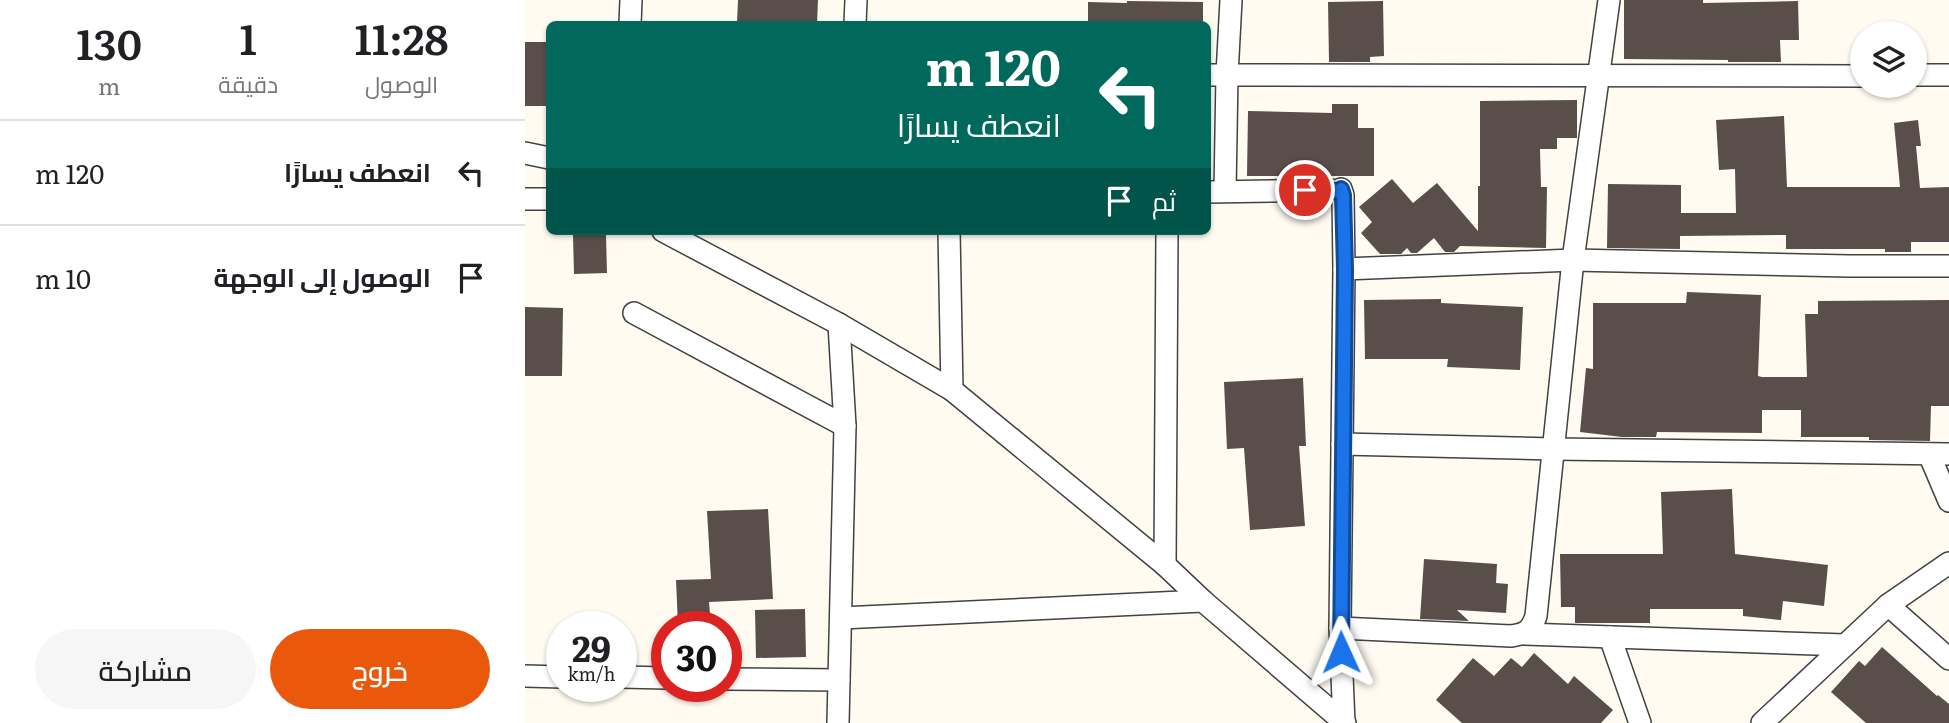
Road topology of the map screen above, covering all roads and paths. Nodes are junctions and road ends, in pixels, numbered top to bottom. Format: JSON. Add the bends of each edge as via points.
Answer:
{"nodes":[{"id":1,"x":631,"y":0,"type":"edge"},
{"id":2,"x":856,"y":0,"type":"edge"},
{"id":3,"x":1231,"y":0,"type":"edge"},
{"id":4,"x":1609,"y":0,"type":"edge"},
{"id":5,"x":630,"y":21,"type":"edge"},
{"id":6,"x":855,"y":21,"type":"edge"},
{"id":7,"x":1217,"y":75,"type":"edge"},
{"id":8,"x":1600,"y":75,"type":"junction"},
{"id":9,"x":1927,"y":75,"type":"edge"},
{"id":10,"x":1949,"y":75,"type":"edge"},
{"id":11,"x":1850,"y":76,"type":"edge"},
{"id":12,"x":525,"y":153,"type":"edge"},
{"id":13,"x":546,"y":157,"type":"edge"},
{"id":14,"x":1216,"y":191,"type":"edge"},
{"id":15,"x":525,"y":199,"type":"edge"},
{"id":16,"x":546,"y":199,"type":"edge"},
{"id":17,"x":671,"y":235,"type":"edge"},
{"id":18,"x":949,"y":235,"type":"edge"},
{"id":19,"x":1167,"y":235,"type":"edge"},
{"id":20,"x":1573,"y":260,"type":"junction"},
{"id":21,"x":1949,"y":266,"type":"edge"},
{"id":22,"x":1345,"y":269,"type":"junction"},
{"id":23,"x":634,"y":313,"type":"dead end"},
{"id":24,"x":839,"y":324,"type":"junction"},
{"id":25,"x":952,"y":390,"type":"junction"},
{"id":26,"x":845,"y":426,"type":"junction"},
{"id":27,"x":1342,"y":444,"type":"junction"},
{"id":28,"x":1553,"y":449,"type":"junction"},
{"id":29,"x":1939,"y":454,"type":"edge"},
{"id":30,"x":1949,"y":501,"type":"edge"},
{"id":31,"x":1949,"y":563,"type":"edge"},
{"id":32,"x":1165,"y":565,"type":"junction"},
{"id":33,"x":1203,"y":601,"type":"junction"},
{"id":34,"x":1888,"y":605,"type":"junction"},
{"id":35,"x":841,"y":618,"type":"junction"},
{"id":36,"x":1340,"y":628,"type":"junction"},
{"id":37,"x":1525,"y":634,"type":"junction"},
{"id":38,"x":1610,"y":637,"type":"junction"},
{"id":39,"x":1845,"y":645,"type":"junction"},
{"id":40,"x":1949,"y":659,"type":"edge"},
{"id":41,"x":525,"y":676,"type":"edge"},
{"id":42,"x":546,"y":677,"type":"edge"},
{"id":43,"x":742,"y":678,"type":"edge"},
{"id":44,"x":839,"y":680,"type":"junction"},
{"id":45,"x":838,"y":723,"type":"edge"},
{"id":46,"x":1340,"y":723,"type":"edge"},
{"id":47,"x":1640,"y":723,"type":"edge"},
{"id":48,"x":1762,"y":723,"type":"edge"}],
"edges":[{"from":1,"to":5,"type":"street"},
{"from":2,"to":6,"type":"street"},
{"from":3,"to":7,"type":"street"},
{"from":4,"to":8,"type":"street"},
{"from":7,"to":8,"type":"street"},
{"from":7,"to":14,"type":"street"},
{"from":8,"to":11,"type":"street"},
{"from":8,"to":20,"type":"street"},
{"from":9,"to":10,"type":"street"},
{"from":12,"to":13,"type":"street"},
{"from":14,"to":22,"type":"street","via":[[1341,189]]},
{"from":15,"to":16,"type":"street"},
{"from":17,"to":24,"type":"street"},
{"from":18,"to":25,"type":"street"},
{"from":19,"to":32,"type":"street"},
{"from":20,"to":21,"type":"street"},
{"from":20,"to":22,"type":"street"},
{"from":20,"to":28,"type":"street"},
{"from":22,"to":27,"type":"street"},
{"from":23,"to":26,"type":"street"},
{"from":24,"to":25,"type":"street"},
{"from":24,"to":26,"type":"street"},
{"from":25,"to":32,"type":"street"},
{"from":26,"to":35,"type":"street"},
{"from":27,"to":28,"type":"street"},
{"from":27,"to":36,"type":"street"},
{"from":28,"to":29,"type":"street"},
{"from":28,"to":37,"type":"street","via":[[1536,616]]},
{"from":29,"to":30,"type":"street"},
{"from":31,"to":34,"type":"street"},
{"from":32,"to":33,"type":"street"},
{"from":33,"to":35,"type":"street"},
{"from":33,"to":46,"type":"street"},
{"from":34,"to":39,"type":"street"},
{"from":34,"to":40,"type":"street"},
{"from":35,"to":44,"type":"street"},
{"from":36,"to":37,"type":"street"},
{"from":36,"to":46,"type":"street"},
{"from":37,"to":38,"type":"street"},
{"from":38,"to":39,"type":"street"},
{"from":38,"to":47,"type":"street"},
{"from":39,"to":48,"type":"street"},
{"from":41,"to":42,"type":"street"},
{"from":43,"to":44,"type":"street"},
{"from":44,"to":45,"type":"street"}]}
